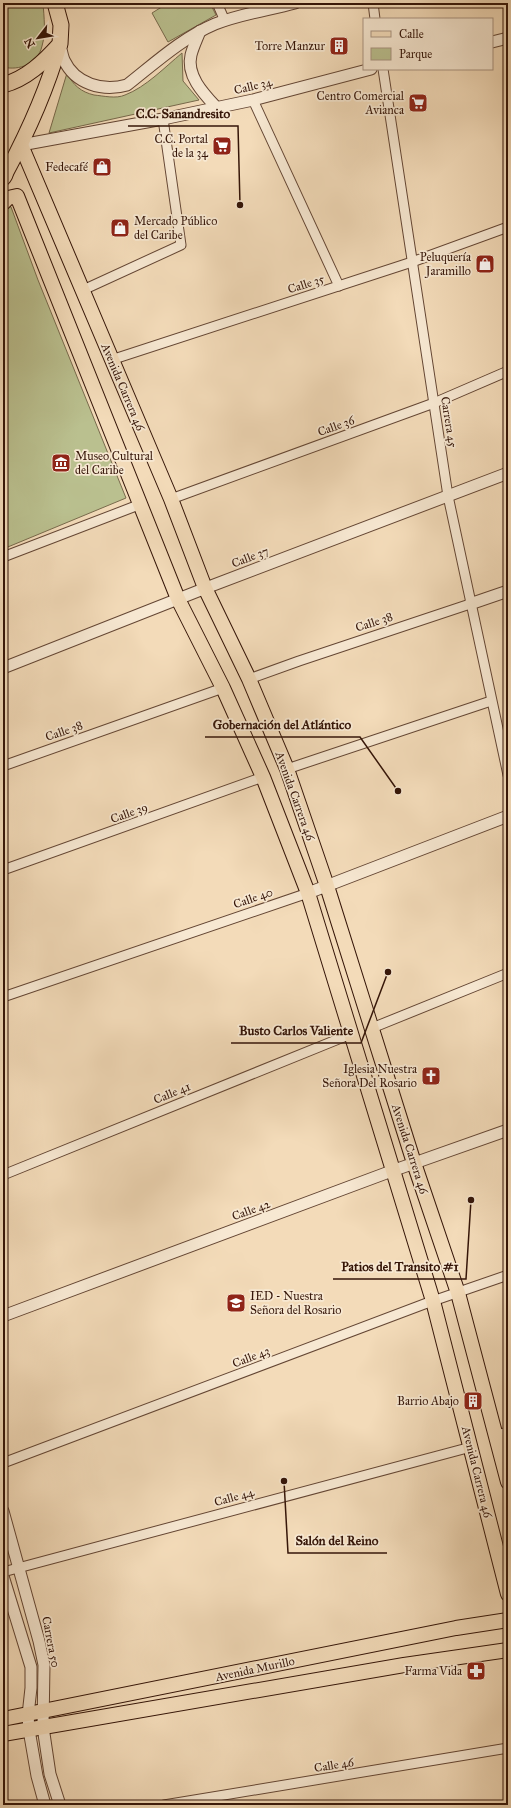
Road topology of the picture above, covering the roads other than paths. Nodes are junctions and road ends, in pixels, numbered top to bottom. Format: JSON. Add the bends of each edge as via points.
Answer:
{"nodes":[{"id":1,"x":56,"y":3,"type":"edge"},
{"id":2,"x":66,"y":3,"type":"edge"},
{"id":3,"x":217,"y":3,"type":"edge"},
{"id":4,"x":295,"y":3,"type":"edge"},
{"id":5,"x":373,"y":3,"type":"edge"},
{"id":6,"x":375,"y":18,"type":"edge"},
{"id":7,"x":225,"y":21,"type":"junction"},
{"id":8,"x":61,"y":25,"type":"junction"},
{"id":9,"x":200,"y":31,"type":"junction"},
{"id":10,"x":508,"y":38,"type":"edge"},
{"id":11,"x":493,"y":42,"type":"edge"},
{"id":12,"x":60,"y":44,"type":"junction"},
{"id":13,"x":367,"y":70,"type":"edge"},
{"id":14,"x":383,"y":70,"type":"edge"},
{"id":15,"x":3,"y":85,"type":"edge"},
{"id":16,"x":253,"y":100,"type":"junction"},
{"id":17,"x":216,"y":107,"type":"junction"},
{"id":18,"x":163,"y":120,"type":"junction"},
{"id":19,"x":21,"y":145,"type":"junction"},
{"id":20,"x":4,"y":177,"type":"edge"},
{"id":21,"x":3,"y":202,"type":"edge"},
{"id":22,"x":508,"y":227,"type":"edge"},
{"id":23,"x":412,"y":262,"type":"junction"},
{"id":24,"x":339,"y":286,"type":"junction"},
{"id":25,"x":83,"y":290,"type":"junction"},
{"id":26,"x":111,"y":360,"type":"junction"},
{"id":27,"x":508,"y":370,"type":"edge"},
{"id":28,"x":434,"y":403,"type":"junction"},
{"id":29,"x":508,"y":473,"type":"edge"},
{"id":30,"x":448,"y":496,"type":"junction"},
{"id":31,"x":171,"y":499,"type":"junction"},
{"id":32,"x":141,"y":504,"type":"junction"},
{"id":33,"x":3,"y":556,"type":"edge"},
{"id":34,"x":205,"y":588,"type":"junction"},
{"id":35,"x":508,"y":591,"type":"edge"},
{"id":36,"x":178,"y":599,"type":"junction"},
{"id":37,"x":470,"y":604,"type":"junction"},
{"id":38,"x":3,"y":668,"type":"edge"},
{"id":39,"x":249,"y":680,"type":"junction"},
{"id":40,"x":223,"y":688,"type":"junction"},
{"id":41,"x":491,"y":701,"type":"junction"},
{"id":42,"x":3,"y":766,"type":"edge"},
{"id":43,"x":287,"y":769,"type":"junction"},
{"id":44,"x":508,"y":775,"type":"edge"},
{"id":45,"x":263,"y":777,"type":"junction"},
{"id":46,"x":508,"y":816,"type":"edge"},
{"id":47,"x":3,"y":870,"type":"edge"},
{"id":48,"x":327,"y":886,"type":"junction"},
{"id":49,"x":308,"y":893,"type":"junction"},
{"id":50,"x":508,"y":973,"type":"edge"},
{"id":51,"x":3,"y":998,"type":"edge"},
{"id":52,"x":372,"y":1028,"type":"junction"},
{"id":53,"x":351,"y":1034,"type":"junction"},
{"id":54,"x":508,"y":1130,"type":"edge"},
{"id":55,"x":414,"y":1163,"type":"junction"},
{"id":56,"x":394,"y":1170,"type":"junction"},
{"id":57,"x":3,"y":1175,"type":"edge"},
{"id":58,"x":508,"y":1275,"type":"edge"},
{"id":59,"x":458,"y":1293,"type":"junction"},
{"id":60,"x":433,"y":1301,"type":"junction"},
{"id":61,"x":3,"y":1316,"type":"edge"},
{"id":62,"x":502,"y":1433,"type":"edge"},
{"id":63,"x":471,"y":1447,"type":"junction"},
{"id":64,"x":3,"y":1463,"type":"edge"},
{"id":65,"x":508,"y":1482,"type":"edge"},
{"id":66,"x":3,"y":1510,"type":"edge"},
{"id":67,"x":18,"y":1567,"type":"junction"},
{"id":68,"x":3,"y":1572,"type":"edge"},
{"id":69,"x":3,"y":1576,"type":"edge"},
{"id":70,"x":508,"y":1594,"type":"edge"},
{"id":71,"x":508,"y":1620,"type":"edge"},
{"id":72,"x":508,"y":1650,"type":"edge"},
{"id":73,"x":44,"y":1712,"type":"junction"},
{"id":74,"x":28,"y":1715,"type":"junction"},
{"id":75,"x":3,"y":1719,"type":"edge"},
{"id":76,"x":44,"y":1727,"type":"junction"},
{"id":77,"x":29,"y":1730,"type":"junction"},
{"id":78,"x":3,"y":1734,"type":"edge"},
{"id":79,"x":508,"y":1748,"type":"edge"},
{"id":80,"x":45,"y":1805,"type":"edge"},
{"id":81,"x":60,"y":1805,"type":"edge"},
{"id":82,"x":164,"y":1805,"type":"edge"}],
"edges":[{"from":1,"to":8,"type":"highway"},
{"from":2,"to":8,"type":"highway"},
{"from":3,"to":7,"type":"street"},
{"from":4,"to":7,"type":"street"},
{"from":5,"to":6,"type":"street"},
{"from":7,"to":9,"type":"street"},
{"from":8,"to":12,"type":"highway"},
{"from":9,"to":12,"type":"street","via":[[172,49],[127,85],[112,88],[98,87],[84,81],[72,71],[64,60]]},
{"from":9,"to":17,"type":"street","via":[[191,56],[191,73],[202,92]]},
{"from":10,"to":11,"type":"street"},
{"from":12,"to":15,"type":"highway","via":[[47,59],[28,74]]},
{"from":12,"to":19,"type":"main road"},
{"from":13,"to":16,"type":"street","name":"Calle 34"},
{"from":14,"to":23,"type":"street","name":"Carrera 45"},
{"from":16,"to":17,"type":"street","name":"Calle 34"},
{"from":16,"to":24,"type":"street"},
{"from":17,"to":18,"type":"street","name":"Calle 34"},
{"from":18,"to":19,"type":"street","name":"Calle 34"},
{"from":18,"to":25,"type":"street","via":[[182,245]]},
{"from":19,"to":20,"type":"main road"},
{"from":19,"to":25,"type":"main road","name":"Avenida Carrera 46"},
{"from":21,"to":32,"type":"main road","name":"Avenida Carrera 46","via":[[17,196]]},
{"from":22,"to":23,"type":"street","name":"Calle 35"},
{"from":23,"to":24,"type":"street","name":"Calle 35"},
{"from":23,"to":28,"type":"street","name":"Carrera 45"},
{"from":24,"to":26,"type":"street","name":"Calle 35"},
{"from":25,"to":26,"type":"main road","name":"Avenida Carrera 46"},
{"from":26,"to":31,"type":"main road","name":"Avenida Carrera 46"},
{"from":27,"to":28,"type":"street","name":"Calle 36"},
{"from":28,"to":30,"type":"street","name":"Carrera 45"},
{"from":28,"to":31,"type":"street","name":"Calle 36"},
{"from":29,"to":30,"type":"street","name":"Calle 37"},
{"from":30,"to":34,"type":"street","name":"Calle 37"},
{"from":30,"to":37,"type":"street","name":"Carrera 45"},
{"from":31,"to":34,"type":"main road","name":"Avenida Carrera 46"},
{"from":32,"to":33,"type":"street"},
{"from":32,"to":36,"type":"main road","name":"Avenida Carrera 46"},
{"from":34,"to":36,"type":"street","name":"Calle 37"},
{"from":34,"to":39,"type":"main road","name":"Avenida Carrera 46"},
{"from":35,"to":37,"type":"street","name":"Calle 38"},
{"from":36,"to":38,"type":"street","name":"Calle 37"},
{"from":36,"to":40,"type":"main road","name":"Avenida Carrera 46"},
{"from":37,"to":39,"type":"street","name":"Calle 38"},
{"from":37,"to":41,"type":"street","name":"Carrera 45"},
{"from":39,"to":43,"type":"main road","name":"Avenida Carrera 46"},
{"from":40,"to":42,"type":"street","name":"Calle 38"},
{"from":40,"to":45,"type":"main road","name":"Avenida Carrera 46"},
{"from":41,"to":43,"type":"street"},
{"from":41,"to":44,"type":"street","name":"Carrera 45"},
{"from":43,"to":48,"type":"main road","name":"Avenida Carrera 46"},
{"from":45,"to":47,"type":"street","name":"Calle 39"},
{"from":45,"to":49,"type":"main road","name":"Avenida Carrera 46"},
{"from":46,"to":48,"type":"street","name":"Calle 40"},
{"from":48,"to":49,"type":"street","name":"Calle 40"},
{"from":48,"to":52,"type":"main road","name":"Avenida Carrera 46"},
{"from":49,"to":51,"type":"street","name":"Calle 40"},
{"from":49,"to":53,"type":"main road","name":"Avenida Carrera 46"},
{"from":50,"to":52,"type":"street"},
{"from":52,"to":55,"type":"main road","name":"Avenida Carrera 46"},
{"from":53,"to":56,"type":"main road","name":"Avenida Carrera 46"},
{"from":53,"to":57,"type":"street","name":"Calle 41"},
{"from":54,"to":55,"type":"street","name":"Calle 42"},
{"from":55,"to":56,"type":"street","name":"Calle 42"},
{"from":55,"to":59,"type":"main road","name":"Avenida Carrera 46"},
{"from":56,"to":60,"type":"main road","name":"Avenida Carrera 46"},
{"from":56,"to":61,"type":"street","name":"Calle 42"},
{"from":58,"to":59,"type":"street","name":"Calle 43"},
{"from":59,"to":60,"type":"street","name":"Calle 43"},
{"from":59,"to":62,"type":"main road","name":"Avenida Carrera 46"},
{"from":60,"to":63,"type":"main road","name":"Avenida Carrera 46"},
{"from":60,"to":64,"type":"street","name":"Calle 43"},
{"from":62,"to":65,"type":"main road","name":"Avenida Carrera 46"},
{"from":63,"to":67,"type":"street","name":"Calle 44"},
{"from":63,"to":70,"type":"main road","name":"Avenida Carrera 46"},
{"from":66,"to":67,"type":"street","name":"Carrera 50"},
{"from":67,"to":68,"type":"street","name":"Calle 44"},
{"from":67,"to":73,"type":"street","name":"Carrera 50","via":[[44,1665]]},
{"from":69,"to":74,"type":"street","name":"Carrera 50","via":[[31,1667]]},
{"from":71,"to":73,"type":"main road","name":"Avenida Murillo","via":[[456,1628]]},
{"from":72,"to":76,"type":"main road","name":"Avenida Murillo","via":[[404,1665]]},
{"from":73,"to":74,"type":"main road","name":"Avenida Murillo"},
{"from":73,"to":76,"type":"street","name":"Carrera 50"},
{"from":74,"to":75,"type":"main road","name":"Avenida Murillo"},
{"from":74,"to":77,"type":"street","name":"Carrera 50"},
{"from":76,"to":77,"type":"main road","name":"Avenida Murillo"},
{"from":76,"to":81,"type":"street","name":"Carrera 50","via":[[50,1774]]},
{"from":77,"to":78,"type":"main road","name":"Avenida Murillo"},
{"from":77,"to":80,"type":"street","name":"Carrera 50"},
{"from":79,"to":82,"type":"street","name":"Calle 46"}]}
